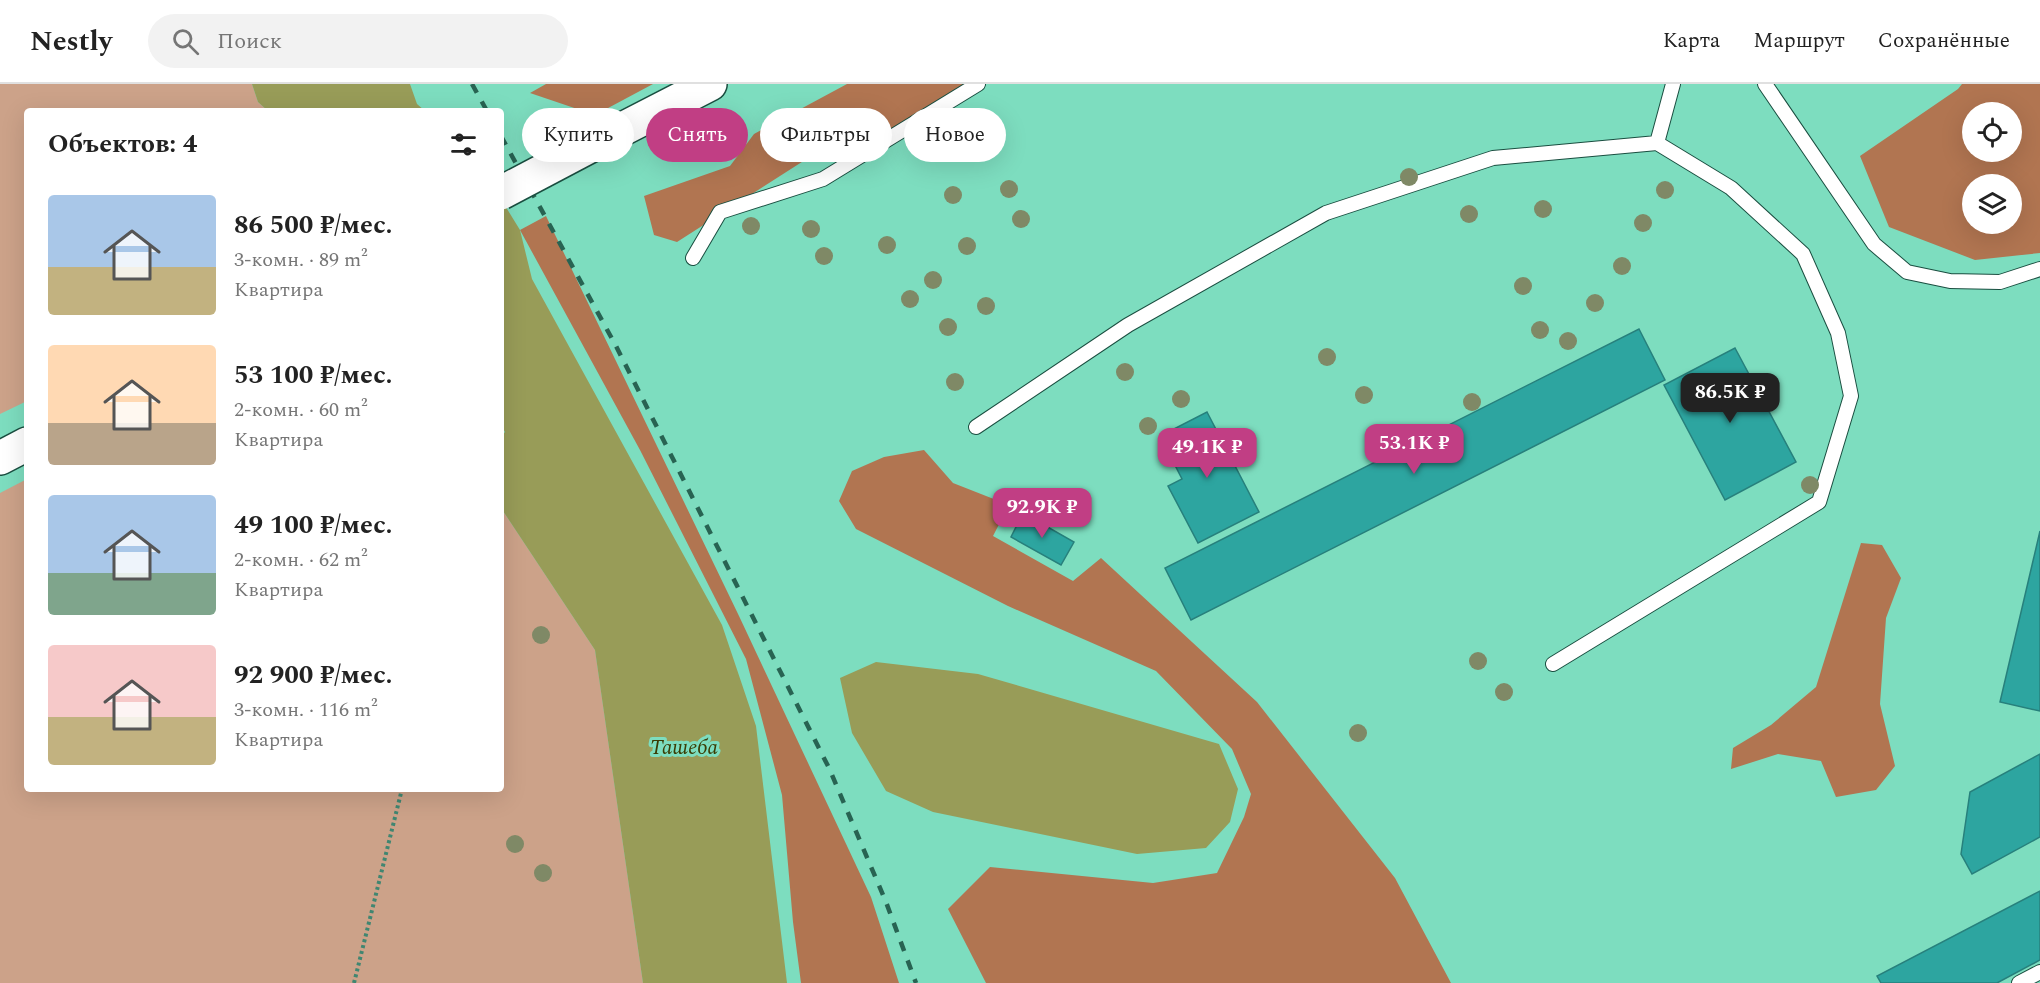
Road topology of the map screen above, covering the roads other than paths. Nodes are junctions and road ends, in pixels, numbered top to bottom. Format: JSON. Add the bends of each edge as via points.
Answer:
{"nodes":[{"id":1,"x":710,"y":84,"type":"edge"},
{"id":2,"x":978,"y":84,"type":"edge"},
{"id":3,"x":1673,"y":84,"type":"edge"},
{"id":4,"x":1766,"y":84,"type":"edge"},
{"id":5,"x":1657,"y":143,"type":"junction"},
{"id":6,"x":504,"y":191,"type":"edge"},
{"id":7,"x":693,"y":258,"type":"dead end"},
{"id":8,"x":2040,"y":269,"type":"edge"},
{"id":9,"x":976,"y":427,"type":"dead end"},
{"id":10,"x":24,"y":446,"type":"edge"},
{"id":11,"x":0,"y":458,"type":"edge"},
{"id":12,"x":1552,"y":664,"type":"dead end"},
{"id":13,"x":2040,"y":972,"type":"edge"},
{"id":14,"x":2019,"y":983,"type":"edge"}],
"edges":[{"from":1,"to":6,"type":"main road","bridge":true},
{"from":2,"to":7,"type":"lane","via":[[823,179],[720,212]]},
{"from":3,"to":5,"type":"lane"},
{"from":4,"to":8,"type":"lane","via":[[1874,244],[1907,272],[1950,280],[2000,282]]},
{"from":5,"to":9,"type":"lane","via":[[1493,158],[1326,213],[1128,325]]},
{"from":5,"to":12,"type":"lane","via":[[1731,188],[1803,254],[1838,333],[1851,396],[1819,502]]},
{"from":10,"to":11,"type":"main road"},
{"from":13,"to":14,"type":"lane"}]}
